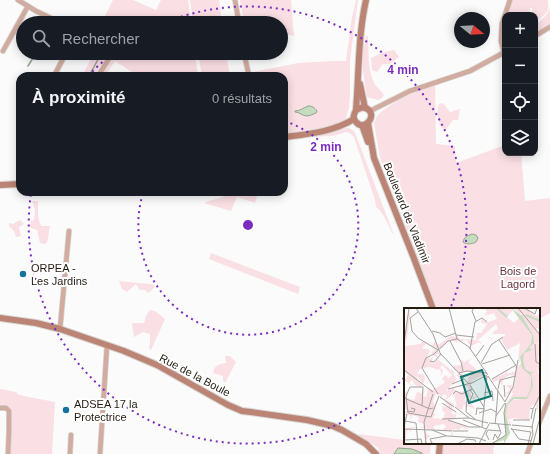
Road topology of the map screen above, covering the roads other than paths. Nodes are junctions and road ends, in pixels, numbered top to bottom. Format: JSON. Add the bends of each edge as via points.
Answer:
{"nodes":[{"id":1,"x":18,"y":0,"type":"edge"},
{"id":2,"x":235,"y":0,"type":"edge"},
{"id":3,"x":366,"y":0,"type":"edge"},
{"id":4,"x":510,"y":0,"type":"edge"},
{"id":5,"x":28,"y":6,"type":"junction"},
{"id":6,"x":22,"y":16,"type":"edge"},
{"id":7,"x":46,"y":16,"type":"edge"},
{"id":8,"x":238,"y":16,"type":"edge"},
{"id":9,"x":16,"y":28,"type":"edge"},
{"id":10,"x":550,"y":28,"type":"edge"},
{"id":11,"x":538,"y":34,"type":"edge"},
{"id":12,"x":504,"y":48,"type":"edge"},
{"id":13,"x":3,"y":51,"type":"dead end"},
{"id":14,"x":502,"y":54,"type":"edge"},
{"id":15,"x":62,"y":60,"type":"edge"},
{"id":16,"x":108,"y":60,"type":"edge"},
{"id":17,"x":246,"y":60,"type":"edge"},
{"id":18,"x":56,"y":72,"type":"edge"},
{"id":19,"x":101,"y":72,"type":"edge"},
{"id":20,"x":248,"y":72,"type":"edge"},
{"id":21,"x":358,"y":74,"type":"junction"},
{"id":22,"x":356,"y":110,"type":"junction"},
{"id":23,"x":368,"y":110,"type":"junction"},
{"id":24,"x":354,"y":119,"type":"junction"},
{"id":25,"x":365,"y":124,"type":"junction"},
{"id":26,"x":288,"y":136,"type":"edge"},
{"id":27,"x":16,"y":184,"type":"edge"},
{"id":28,"x":0,"y":186,"type":"edge"},
{"id":29,"x":69,"y":231,"type":"dead end"},
{"id":30,"x":433,"y":308,"type":"edge"},
{"id":31,"x":0,"y":318,"type":"edge"},
{"id":32,"x":60,"y":329,"type":"junction"},
{"id":33,"x":107,"y":346,"type":"junction"},
{"id":34,"x":550,"y":396,"type":"edge"},
{"id":35,"x":0,"y":408,"type":"edge"},
{"id":36,"x":540,"y":421,"type":"edge"},
{"id":37,"x":71,"y":435,"type":"dead end"},
{"id":38,"x":440,"y":444,"type":"edge"},
{"id":39,"x":531,"y":444,"type":"edge"},
{"id":40,"x":8,"y":454,"type":"edge"},
{"id":41,"x":70,"y":454,"type":"edge"},
{"id":42,"x":100,"y":454,"type":"edge"},
{"id":43,"x":376,"y":454,"type":"edge"},
{"id":44,"x":439,"y":454,"type":"edge"},
{"id":45,"x":527,"y":454,"type":"edge"}],
"edges":[{"from":1,"to":5,"type":"street"},
{"from":2,"to":8,"type":"street"},
{"from":3,"to":21,"type":"street","via":[[359,43]]},
{"from":4,"to":12,"type":"street","via":[[502,24],[501,41]]},
{"from":5,"to":6,"type":"street"},
{"from":5,"to":7,"type":"street"},
{"from":9,"to":13,"type":"street"},
{"from":10,"to":11,"type":"street"},
{"from":14,"to":23,"type":"street","via":[[470,71],[410,91]]},
{"from":15,"to":18,"type":"street"},
{"from":16,"to":19,"type":"street"},
{"from":17,"to":20,"type":"street"},
{"from":21,"to":22,"type":"street"},
{"from":21,"to":23,"type":"street"},
{"from":22,"to":23,"type":"street","via":[[360,107]]},
{"from":22,"to":24,"type":"street"},
{"from":23,"to":25,"type":"street","via":[[371,117]]},
{"from":24,"to":25,"type":"street","via":[[357,123]]},
{"from":24,"to":26,"type":"street","via":[[331,130]]},
{"from":25,"to":30,"type":"street","name":"Boulevard de Vladimir","via":[[374,158]]},
{"from":27,"to":28,"type":"street"},
{"from":29,"to":32,"type":"street"},
{"from":31,"to":32,"type":"street","name":"Rue de la Boule"},
{"from":32,"to":33,"type":"street","name":"Rue de la Boule"},
{"from":33,"to":42,"type":"street"},
{"from":33,"to":43,"type":"street","name":"Rue de la Boule","via":[[157,365],[235,408],[333,426],[366,444]]},
{"from":34,"to":36,"type":"street"},
{"from":35,"to":40,"type":"street","via":[[9,411]]},
{"from":37,"to":41,"type":"street"},
{"from":38,"to":44,"type":"street"},
{"from":39,"to":45,"type":"street"}]}
